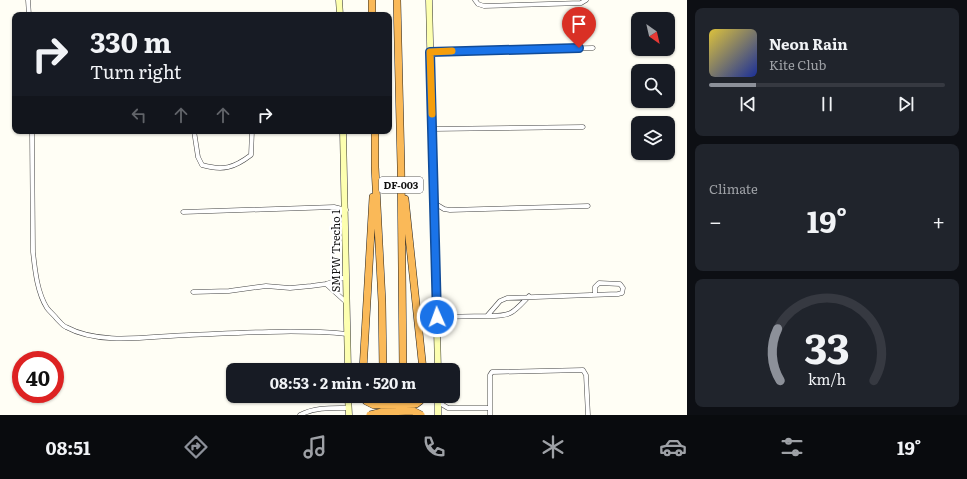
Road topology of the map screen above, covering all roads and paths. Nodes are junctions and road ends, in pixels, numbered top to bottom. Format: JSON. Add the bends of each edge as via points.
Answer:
{"nodes":[{"id":1,"x":28,"y":0,"type":"edge"},
{"id":2,"x":339,"y":0,"type":"edge"},
{"id":3,"x":372,"y":0,"type":"edge"},
{"id":4,"x":397,"y":0,"type":"edge"},
{"id":5,"x":429,"y":0,"type":"edge"},
{"id":6,"x":475,"y":0,"type":"edge"},
{"id":7,"x":586,"y":0,"type":"edge"},
{"id":8,"x":28,"y":12,"type":"edge"},
{"id":9,"x":340,"y":12,"type":"edge"},
{"id":10,"x":372,"y":12,"type":"edge"},
{"id":11,"x":593,"y":48,"type":"dead end"},
{"id":12,"x":430,"y":52,"type":"junction"},
{"id":13,"x":583,"y":127,"type":"dead end"},
{"id":14,"x":432,"y":129,"type":"junction"},
{"id":15,"x":32,"y":134,"type":"edge"},
{"id":16,"x":194,"y":134,"type":"edge"},
{"id":17,"x":252,"y":134,"type":"edge"},
{"id":18,"x":343,"y":134,"type":"edge"},
{"id":19,"x":375,"y":134,"type":"edge"},
{"id":20,"x":401,"y":166,"type":"junction"},
{"id":21,"x":375,"y":167,"type":"junction"},
{"id":22,"x":345,"y":201,"type":"junction"},
{"id":23,"x":434,"y":203,"type":"junction"},
{"id":24,"x":588,"y":206,"type":"dead end"},
{"id":25,"x":334,"y":207,"type":"junction"},
{"id":26,"x":444,"y":209,"type":"junction"},
{"id":27,"x":346,"y":210,"type":"junction"},
{"id":28,"x":183,"y":212,"type":"dead end"},
{"id":29,"x":434,"y":215,"type":"junction"},
{"id":30,"x":346,"y":276,"type":"junction"},
{"id":31,"x":326,"y":284,"type":"junction"},
{"id":32,"x":193,"y":292,"type":"dead end"},
{"id":33,"x":595,"y":295,"type":"junction"},
{"id":34,"x":528,"y":296,"type":"junction"},
{"id":35,"x":346,"y":302,"type":"junction"},
{"id":36,"x":487,"y":316,"type":"junction"},
{"id":37,"x":437,"y":317,"type":"junction"},
{"id":38,"x":347,"y":334,"type":"junction"},
{"id":39,"x":348,"y":363,"type":"edge"},
{"id":40,"x":363,"y":363,"type":"edge"},
{"id":41,"x":383,"y":363,"type":"edge"},
{"id":42,"x":403,"y":363,"type":"edge"},
{"id":43,"x":422,"y":363,"type":"edge"},
{"id":44,"x":438,"y":363,"type":"edge"},
{"id":45,"x":348,"y":403,"type":"edge"},
{"id":46,"x":370,"y":403,"type":"edge"},
{"id":47,"x":384,"y":403,"type":"edge"},
{"id":48,"x":403,"y":403,"type":"edge"},
{"id":49,"x":417,"y":403,"type":"edge"},
{"id":50,"x":438,"y":403,"type":"edge"},
{"id":51,"x":442,"y":403,"type":"edge"},
{"id":52,"x":348,"y":408,"type":"junction"},
{"id":53,"x":448,"y":408,"type":"junction"},
{"id":54,"x":489,"y":408,"type":"junction"},
{"id":55,"x":438,"y":414,"type":"edge"},
{"id":56,"x":300,"y":415,"type":"edge"},
{"id":57,"x":349,"y":415,"type":"edge"},
{"id":58,"x":370,"y":415,"type":"edge"},
{"id":59,"x":384,"y":415,"type":"edge"},
{"id":60,"x":404,"y":415,"type":"edge"},
{"id":61,"x":421,"y":415,"type":"edge"},
{"id":62,"x":490,"y":415,"type":"edge"},
{"id":63,"x":588,"y":415,"type":"edge"}],
"edges":[{"from":1,"to":8,"type":"street"},
{"from":2,"to":9,"type":"street"},
{"from":3,"to":10,"type":"highway"},
{"from":4,"to":20,"type":"highway","number":"DF-003"},
{"from":5,"to":12,"type":"street"},
{"from":6,"to":7,"type":"street","via":[[484,6],[580,4]]},
{"from":11,"to":12,"type":"street"},
{"from":12,"to":14,"type":"street"},
{"from":13,"to":14,"type":"street"},
{"from":14,"to":23,"type":"street"},
{"from":15,"to":38,"type":"street","via":[[34,267],[47,307],[65,327],[106,338],[258,332]]},
{"from":16,"to":17,"type":"street","via":[[202,165],[215,169],[240,164],[250,155]]},
{"from":18,"to":22,"type":"street","name":"SMPW Trecho 1"},
{"from":19,"to":21,"type":"highway","number":"DF-003"},
{"from":20,"to":42,"type":"highway","number":"DF-003"},
{"from":20,"to":43,"type":"highway"},
{"from":21,"to":40,"type":"highway"},
{"from":21,"to":41,"type":"highway","number":"DF-003"},
{"from":22,"to":25,"type":"street"},
{"from":22,"to":27,"type":"street","name":"SMPW Trecho 1"},
{"from":23,"to":26,"type":"street"},
{"from":23,"to":29,"type":"street"},
{"from":24,"to":26,"type":"street"},
{"from":25,"to":27,"type":"street"},
{"from":25,"to":28,"type":"street"},
{"from":26,"to":29,"type":"street"},
{"from":27,"to":30,"type":"street","name":"SMPW Trecho 1"},
{"from":29,"to":37,"type":"street"},
{"from":30,"to":31,"type":"street"},
{"from":30,"to":35,"type":"street","name":"SMPW Trecho 1"},
{"from":31,"to":32,"type":"street"},
{"from":31,"to":35,"type":"street"},
{"from":33,"to":33,"type":"street","via":[[595,287],[600,283],[620,284],[623,288],[622,293]]},
{"from":33,"to":34,"type":"street"},
{"from":34,"to":36,"type":"street","via":[[504,299]]},
{"from":34,"to":36,"type":"street","via":[[513,313]]},
{"from":35,"to":38,"type":"street","name":"SMPW Trecho 1"},
{"from":36,"to":37,"type":"street"},
{"from":37,"to":44,"type":"street"},
{"from":38,"to":39,"type":"street","name":"SMPW Trecho 1"},
{"from":45,"to":52,"type":"street"},
{"from":46,"to":49,"type":"highway","bridge":true},
{"from":47,"to":59,"type":"highway"},
{"from":48,"to":60,"type":"highway"},
{"from":50,"to":55,"type":"street"},
{"from":51,"to":53,"type":"street"},
{"from":52,"to":56,"type":"street","via":[[317,409]]},
{"from":52,"to":57,"type":"street"},
{"from":53,"to":54,"type":"street"},
{"from":53,"to":55,"type":"street"},
{"from":54,"to":62,"type":"street"},
{"from":54,"to":63,"type":"street","via":[[492,372],[583,370],[586,375]]},
{"from":58,"to":61,"type":"highway","bridge":true,"via":[[413,411]]}]}
